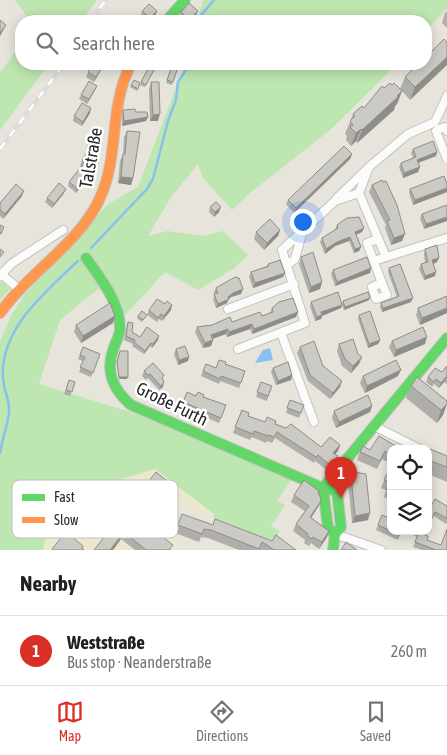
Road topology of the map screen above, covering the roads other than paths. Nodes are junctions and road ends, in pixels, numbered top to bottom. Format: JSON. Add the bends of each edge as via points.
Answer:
{"nodes":[{"id":1,"x":185,"y":0,"type":"edge"},
{"id":2,"x":171,"y":15,"type":"edge"},
{"id":3,"x":127,"y":70,"type":"edge"},
{"id":4,"x":447,"y":96,"type":"edge"},
{"id":5,"x":440,"y":128,"type":"edge"},
{"id":6,"x":447,"y":159,"type":"edge"},
{"id":7,"x":369,"y":167,"type":"junction"},
{"id":8,"x":359,"y":193,"type":"junction"},
{"id":9,"x":334,"y":201,"type":"junction"},
{"id":10,"x":304,"y":228,"type":"junction"},
{"id":11,"x":63,"y":230,"type":"dead end"},
{"id":12,"x":447,"y":238,"type":"edge"},
{"id":13,"x":378,"y":239,"type":"junction"},
{"id":14,"x":386,"y":257,"type":"junction"},
{"id":15,"x":86,"y":258,"type":"dead end"},
{"id":16,"x":374,"y":261,"type":"junction"},
{"id":17,"x":287,"y":265,"type":"junction"},
{"id":18,"x":1,"y":275,"type":"edge"},
{"id":19,"x":382,"y":283,"type":"dead end"},
{"id":20,"x":294,"y":284,"type":"junction"},
{"id":21,"x":19,"y":289,"type":"junction"},
{"id":22,"x":228,"y":309,"type":"dead end"},
{"id":23,"x":0,"y":313,"type":"edge"},
{"id":24,"x":281,"y":333,"type":"junction"},
{"id":25,"x":447,"y":338,"type":"edge"},
{"id":26,"x":238,"y":349,"type":"dead end"},
{"id":27,"x":314,"y":422,"type":"dead end"},
{"id":28,"x":374,"y":426,"type":"junction"},
{"id":29,"x":412,"y":445,"type":"edge"},
{"id":30,"x":344,"y":464,"type":"junction"},
{"id":31,"x":324,"y":488,"type":"junction"},
{"id":32,"x":337,"y":491,"type":"junction"},
{"id":33,"x":335,"y":534,"type":"junction"},
{"id":34,"x":333,"y":550,"type":"edge"},
{"id":35,"x":381,"y":550,"type":"edge"}],
"edges":[{"from":1,"to":2,"type":"street"},
{"from":3,"to":21,"type":"street","name":"Talstraße","via":[[120,82],[116,100],[109,167],[99,201],[71,238]]},
{"from":4,"to":5,"type":"street"},
{"from":5,"to":6,"type":"street","via":[[436,131]]},
{"from":5,"to":7,"type":"street","via":[[408,134]]},
{"from":7,"to":8,"type":"street"},
{"from":7,"to":9,"type":"street"},
{"from":8,"to":9,"type":"street"},
{"from":8,"to":13,"type":"street"},
{"from":9,"to":10,"type":"street"},
{"from":10,"to":17,"type":"street","via":[[295,259]]},
{"from":10,"to":17,"type":"street","via":[[282,250]]},
{"from":11,"to":18,"type":"street","via":[[11,264]]},
{"from":12,"to":14,"type":"street"},
{"from":13,"to":14,"type":"street"},
{"from":13,"to":16,"type":"street","via":[[367,243]]},
{"from":14,"to":16,"type":"street"},
{"from":15,"to":31,"type":"street","name":"Große Furth","via":[[108,293],[120,321],[108,369],[112,385],[120,395],[131,405]]},
{"from":16,"to":19,"type":"street"},
{"from":17,"to":20,"type":"street"},
{"from":18,"to":21,"type":"street"},
{"from":20,"to":22,"type":"street"},
{"from":20,"to":24,"type":"street","via":[[306,323]]},
{"from":21,"to":23,"type":"street","name":"Talstraße"},
{"from":24,"to":26,"type":"street"},
{"from":24,"to":27,"type":"street"},
{"from":25,"to":28,"type":"street"},
{"from":28,"to":29,"type":"street"},
{"from":28,"to":30,"type":"street"},
{"from":30,"to":31,"type":"street"},
{"from":30,"to":32,"type":"street"},
{"from":31,"to":32,"type":"street","name":"Große Furth"},
{"from":31,"to":33,"type":"street","via":[[328,528]]},
{"from":32,"to":33,"type":"street","via":[[341,527]]},
{"from":33,"to":34,"type":"street"},
{"from":33,"to":35,"type":"street"}]}
